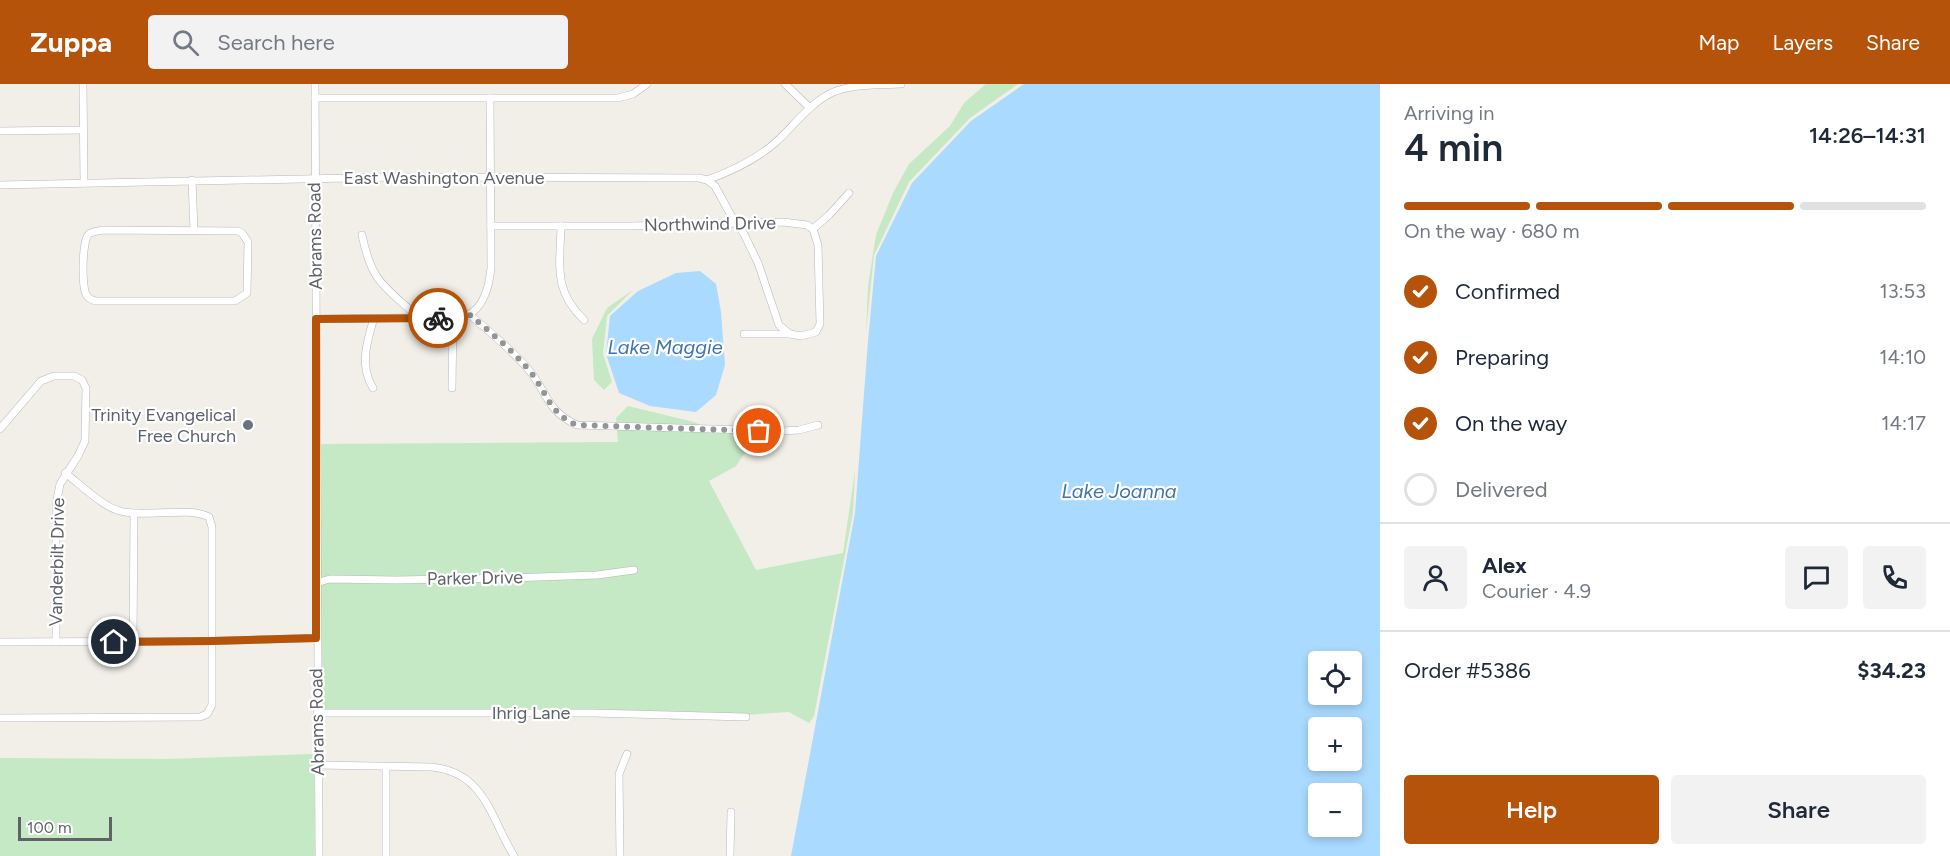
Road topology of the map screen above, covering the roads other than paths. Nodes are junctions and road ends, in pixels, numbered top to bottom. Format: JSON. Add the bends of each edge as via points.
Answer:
{"nodes":[{"id":1,"x":83,"y":84,"type":"edge"},
{"id":2,"x":315,"y":84,"type":"edge"},
{"id":3,"x":647,"y":84,"type":"edge"},
{"id":4,"x":784,"y":84,"type":"edge"},
{"id":5,"x":902,"y":84,"type":"edge"},
{"id":6,"x":315,"y":98,"type":"junction"},
{"id":7,"x":490,"y":98,"type":"junction"},
{"id":8,"x":810,"y":108,"type":"junction"},
{"id":9,"x":0,"y":130,"type":"edge"},
{"id":10,"x":83,"y":130,"type":"junction"},
{"id":11,"x":491,"y":177,"type":"junction"},
{"id":12,"x":315,"y":179,"type":"junction"},
{"id":13,"x":192,"y":180,"type":"junction"},
{"id":14,"x":707,"y":180,"type":"junction"},
{"id":15,"x":84,"y":183,"type":"junction"},
{"id":16,"x":0,"y":185,"type":"edge"},
{"id":17,"x":849,"y":193,"type":"dead end"},
{"id":18,"x":736,"y":224,"type":"junction"},
{"id":19,"x":490,"y":226,"type":"junction"},
{"id":20,"x":561,"y":226,"type":"junction"},
{"id":21,"x":813,"y":229,"type":"junction"},
{"id":22,"x":194,"y":230,"type":"junction"},
{"id":23,"x":362,"y":234,"type":"dead end"},
{"id":24,"x":470,"y":315,"type":"junction"},
{"id":25,"x":374,"y":318,"type":"junction"},
{"id":26,"x":419,"y":318,"type":"junction"},
{"id":27,"x":453,"y":318,"type":"junction"},
{"id":28,"x":316,"y":319,"type":"junction"},
{"id":29,"x":584,"y":320,"type":"dead end"},
{"id":30,"x":744,"y":334,"type":"dead end"},
{"id":31,"x":790,"y":334,"type":"junction"},
{"id":32,"x":373,"y":387,"type":"dead end"},
{"id":33,"x":452,"y":388,"type":"dead end"},
{"id":34,"x":818,"y":425,"type":"dead end"},
{"id":35,"x":0,"y":429,"type":"edge"},
{"id":36,"x":65,"y":473,"type":"junction"},
{"id":37,"x":134,"y":514,"type":"junction"},
{"id":38,"x":634,"y":570,"type":"dead end"},
{"id":39,"x":316,"y":583,"type":"junction"},
{"id":40,"x":316,"y":638,"type":"junction"},
{"id":41,"x":212,"y":641,"type":"junction"},
{"id":42,"x":0,"y":642,"type":"edge"},
{"id":43,"x":56,"y":642,"type":"junction"},
{"id":44,"x":133,"y":642,"type":"junction"},
{"id":45,"x":317,"y":713,"type":"junction"},
{"id":46,"x":746,"y":717,"type":"dead end"},
{"id":47,"x":0,"y":718,"type":"edge"},
{"id":48,"x":627,"y":754,"type":"dead end"},
{"id":49,"x":318,"y":765,"type":"junction"},
{"id":50,"x":386,"y":767,"type":"junction"},
{"id":51,"x":731,"y":812,"type":"dead end"},
{"id":52,"x":319,"y":856,"type":"edge"},
{"id":53,"x":386,"y":856,"type":"edge"},
{"id":54,"x":514,"y":856,"type":"edge"},
{"id":55,"x":620,"y":856,"type":"edge"},
{"id":56,"x":730,"y":856,"type":"edge"}],
"edges":[{"from":1,"to":10,"type":"street"},
{"from":2,"to":6,"type":"street","name":"Abrams Road"},
{"from":3,"to":7,"type":"street","via":[[626,97]]},
{"from":4,"to":8,"type":"street"},
{"from":5,"to":8,"type":"street","via":[[844,89]]},
{"from":6,"to":7,"type":"street"},
{"from":6,"to":12,"type":"street","name":"Abrams Road"},
{"from":7,"to":11,"type":"street"},
{"from":8,"to":14,"type":"street","via":[[759,155]]},
{"from":9,"to":10,"type":"street"},
{"from":10,"to":15,"type":"street"},
{"from":11,"to":12,"type":"street","name":"East Washington Avenue"},
{"from":11,"to":14,"type":"street","name":"East Washington Avenue"},
{"from":11,"to":19,"type":"street"},
{"from":12,"to":13,"type":"street","name":"East Washington Avenue"},
{"from":12,"to":28,"type":"street","name":"Abrams Road"},
{"from":13,"to":15,"type":"street","name":"East Washington Avenue"},
{"from":13,"to":22,"type":"street"},
{"from":14,"to":18,"type":"street","via":[[715,186]]},
{"from":15,"to":16,"type":"street","name":"East Washington Avenue"},
{"from":17,"to":21,"type":"street"},
{"from":18,"to":20,"type":"street","name":"Northwind Drive"},
{"from":18,"to":21,"type":"street","name":"Northwind Drive","via":[[787,222]]},
{"from":18,"to":31,"type":"street","via":[[751,245],[778,325]]},
{"from":19,"to":20,"type":"street","name":"Northwind Drive"},
{"from":19,"to":24,"type":"street","via":[[490,281],[483,299]]},
{"from":20,"to":29,"type":"street","via":[[561,284],[568,302]]},
{"from":21,"to":31,"type":"street","via":[[818,245],[820,324],[811,334]]},
{"from":22,"to":22,"type":"street","via":[[242,233],[249,250],[248,288],[244,296],[235,301],[102,302],[87,296],[84,246],[90,233]]},
{"from":23,"to":26,"type":"street","via":[[375,275]]},
{"from":24,"to":27,"type":"street"},
{"from":24,"to":34,"type":"street","via":[[528,369],[556,411],[576,425],[782,431]]},
{"from":25,"to":26,"type":"street"},
{"from":25,"to":28,"type":"street"},
{"from":25,"to":32,"type":"street","via":[[365,363]]},
{"from":26,"to":27,"type":"street"},
{"from":27,"to":33,"type":"street"},
{"from":28,"to":39,"type":"street","name":"Abrams Road"},
{"from":30,"to":31,"type":"street"},
{"from":35,"to":36,"type":"street","name":"Vanderbilt Drive","via":[[41,381],[54,376],[78,377],[86,388],[85,441]]},
{"from":36,"to":37,"type":"street","via":[[112,509]]},
{"from":36,"to":43,"type":"street","name":"Vanderbilt Drive","via":[[56,505]]},
{"from":37,"to":41,"type":"street","via":[[196,513],[209,517]]},
{"from":37,"to":44,"type":"street"},
{"from":38,"to":39,"type":"street","name":"Parker Drive","via":[[597,575],[330,579]]},
{"from":39,"to":40,"type":"street","name":"Abrams Road"},
{"from":40,"to":41,"type":"street"},
{"from":40,"to":45,"type":"street","name":"Abrams Road"},
{"from":41,"to":44,"type":"street"},
{"from":41,"to":47,"type":"street","via":[[213,701],[207,714],[200,717]]},
{"from":42,"to":43,"type":"street"},
{"from":43,"to":44,"type":"street"},
{"from":45,"to":46,"type":"street","name":"Ihrig Lane"},
{"from":45,"to":49,"type":"street","name":"Abrams Road"},
{"from":48,"to":55,"type":"street","via":[[619,774]]},
{"from":49,"to":50,"type":"street"},
{"from":49,"to":52,"type":"street","name":"Abrams Road"},
{"from":50,"to":53,"type":"street"},
{"from":50,"to":54,"type":"street","via":[[442,768],[468,780],[482,795]]},
{"from":51,"to":56,"type":"street"}]}
